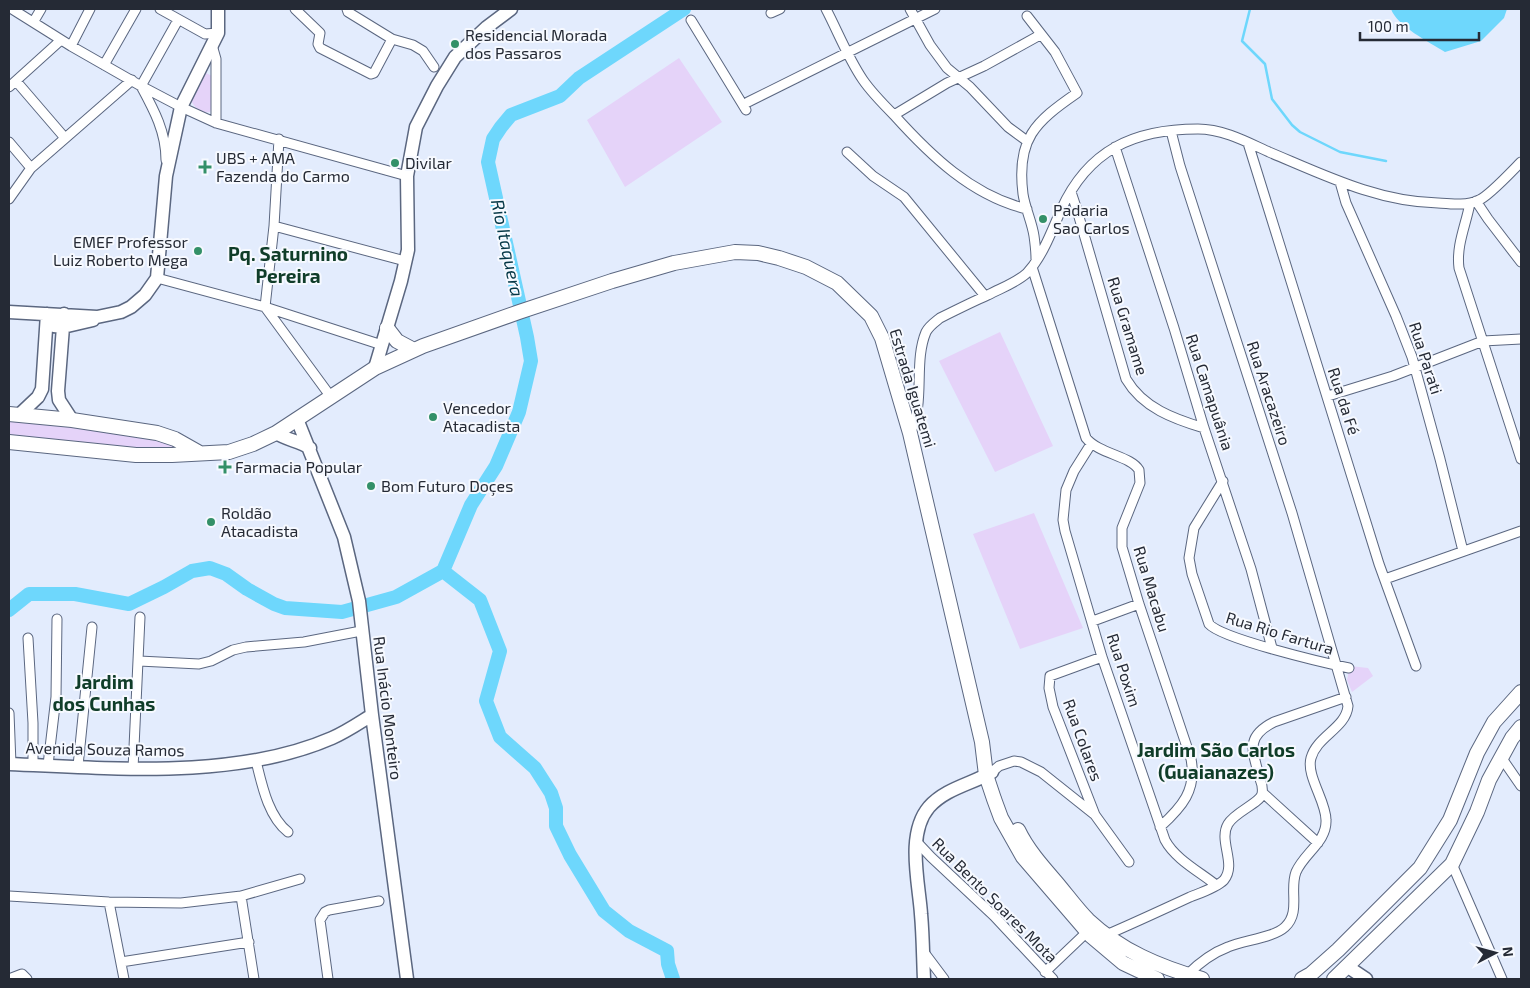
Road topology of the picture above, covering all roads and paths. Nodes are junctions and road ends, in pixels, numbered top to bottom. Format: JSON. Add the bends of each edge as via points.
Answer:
{"nodes":[{"id":1,"x":12,"y":9,"type":"edge"},
{"id":2,"x":41,"y":9,"type":"edge"},
{"id":3,"x":90,"y":9,"type":"edge"},
{"id":4,"x":136,"y":9,"type":"edge"},
{"id":5,"x":160,"y":9,"type":"edge"},
{"id":6,"x":218,"y":9,"type":"edge"},
{"id":7,"x":296,"y":9,"type":"edge"},
{"id":8,"x":347,"y":9,"type":"edge"},
{"id":9,"x":511,"y":9,"type":"edge"},
{"id":10,"x":780,"y":9,"type":"edge"},
{"id":11,"x":826,"y":9,"type":"edge"},
{"id":12,"x":910,"y":9,"type":"edge"},
{"id":13,"x":935,"y":9,"type":"edge"},
{"id":14,"x":771,"y":13,"type":"dead end"},
{"id":15,"x":1027,"y":16,"type":"dead end"},
{"id":16,"x":915,"y":18,"type":"junction"},
{"id":17,"x":178,"y":20,"type":"junction"},
{"id":18,"x":691,"y":20,"type":"dead end"},
{"id":19,"x":34,"y":21,"type":"junction"},
{"id":20,"x":1040,"y":35,"type":"junction"},
{"id":21,"x":215,"y":39,"type":"junction"},
{"id":22,"x":392,"y":39,"type":"junction"},
{"id":23,"x":61,"y":40,"type":"junction"},
{"id":24,"x":70,"y":46,"type":"junction"},
{"id":25,"x":848,"y":51,"type":"junction"},
{"id":26,"x":104,"y":65,"type":"junction"},
{"id":27,"x":434,"y":67,"type":"dead end"},
{"id":28,"x":958,"y":77,"type":"junction"},
{"id":29,"x":132,"y":80,"type":"junction"},
{"id":30,"x":12,"y":84,"type":"edge"},
{"id":31,"x":141,"y":86,"type":"junction"},
{"id":32,"x":181,"y":107,"type":"junction"},
{"id":33,"x":894,"y":115,"type":"junction"},
{"id":34,"x":216,"y":122,"type":"junction"},
{"id":35,"x":1171,"y":131,"type":"junction"},
{"id":36,"x":64,"y":138,"type":"junction"},
{"id":37,"x":279,"y":139,"type":"junction"},
{"id":38,"x":1027,"y":141,"type":"junction"},
{"id":39,"x":9,"y":142,"type":"edge"},
{"id":40,"x":1248,"y":143,"type":"junction"},
{"id":41,"x":1115,"y":147,"type":"junction"},
{"id":42,"x":847,"y":152,"type":"dead end"},
{"id":43,"x":1521,"y":162,"type":"edge"},
{"id":44,"x":31,"y":168,"type":"junction"},
{"id":45,"x":166,"y":176,"type":"junction"},
{"id":46,"x":407,"y":176,"type":"junction"},
{"id":47,"x":1340,"y":182,"type":"junction"},
{"id":48,"x":1070,"y":192,"type":"junction"},
{"id":49,"x":9,"y":199,"type":"edge"},
{"id":50,"x":1473,"y":202,"type":"junction"},
{"id":51,"x":1027,"y":209,"type":"junction"},
{"id":52,"x":274,"y":226,"type":"junction"},
{"id":53,"x":405,"y":261,"type":"junction"},
{"id":54,"x":1521,"y":262,"type":"edge"},
{"id":55,"x":1034,"y":263,"type":"junction"},
{"id":56,"x":157,"y":278,"type":"junction"},
{"id":57,"x":985,"y":296,"type":"junction"},
{"id":58,"x":265,"y":307,"type":"junction"},
{"id":59,"x":13,"y":312,"type":"edge"},
{"id":60,"x":47,"y":320,"type":"junction"},
{"id":61,"x":63,"y":321,"type":"junction"},
{"id":62,"x":388,"y":328,"type":"junction"},
{"id":63,"x":1521,"y":339,"type":"edge"},
{"id":64,"x":1483,"y":341,"type":"junction"},
{"id":65,"x":382,"y":346,"type":"junction"},
{"id":66,"x":414,"y":350,"type":"junction"},
{"id":67,"x":375,"y":368,"type":"junction"},
{"id":68,"x":1415,"y":368,"type":"junction"},
{"id":69,"x":42,"y":389,"type":"junction"},
{"id":70,"x":58,"y":391,"type":"junction"},
{"id":71,"x":1328,"y":396,"type":"junction"},
{"id":72,"x":331,"y":397,"type":"junction"},
{"id":73,"x":14,"y":414,"type":"edge"},
{"id":74,"x":297,"y":419,"type":"junction"},
{"id":75,"x":72,"y":420,"type":"junction"},
{"id":76,"x":1204,"y":428,"type":"junction"},
{"id":77,"x":276,"y":432,"type":"junction"},
{"id":78,"x":910,"y":433,"type":"junction"},
{"id":79,"x":175,"y":439,"type":"junction"},
{"id":80,"x":9,"y":442,"type":"edge"},
{"id":81,"x":1091,"y":444,"type":"junction"},
{"id":82,"x":310,"y":448,"type":"junction"},
{"id":83,"x":198,"y":452,"type":"junction"},
{"id":84,"x":172,"y":455,"type":"junction"},
{"id":85,"x":1521,"y":459,"type":"edge"},
{"id":86,"x":1223,"y":481,"type":"junction"},
{"id":87,"x":1521,"y":531,"type":"edge"},
{"id":88,"x":1463,"y":551,"type":"junction"},
{"id":89,"x":1385,"y":579,"type":"junction"},
{"id":90,"x":1139,"y":604,"type":"junction"},
{"id":91,"x":140,"y":617,"type":"dead end"},
{"id":92,"x":57,"y":619,"type":"dead end"},
{"id":93,"x":1093,"y":621,"type":"junction"},
{"id":94,"x":92,"y":627,"type":"dead end"},
{"id":95,"x":361,"y":631,"type":"junction"},
{"id":96,"x":28,"y":638,"type":"dead end"},
{"id":97,"x":1272,"y":648,"type":"junction"},
{"id":98,"x":1102,"y":657,"type":"junction"},
{"id":99,"x":139,"y":661,"type":"junction"},
{"id":100,"x":1336,"y":665,"type":"junction"},
{"id":101,"x":1416,"y":666,"type":"dead end"},
{"id":102,"x":1348,"y":668,"type":"dead end"},
{"id":103,"x":1521,"y":692,"type":"edge"},
{"id":104,"x":1346,"y":696,"type":"junction"},
{"id":105,"x":9,"y":713,"type":"edge"},
{"id":106,"x":372,"y":715,"type":"junction"},
{"id":107,"x":1521,"y":727,"type":"edge"},
{"id":108,"x":1501,"y":758,"type":"junction"},
{"id":109,"x":256,"y":761,"type":"junction"},
{"id":110,"x":10,"y":764,"type":"edge"},
{"id":111,"x":33,"y":765,"type":"junction"},
{"id":112,"x":48,"y":765,"type":"junction"},
{"id":113,"x":78,"y":766,"type":"junction"},
{"id":114,"x":133,"y":769,"type":"junction"},
{"id":115,"x":989,"y":774,"type":"junction"},
{"id":116,"x":1521,"y":786,"type":"edge"},
{"id":117,"x":1462,"y":791,"type":"junction"},
{"id":118,"x":1262,"y":793,"type":"junction"},
{"id":119,"x":1095,"y":815,"type":"junction"},
{"id":120,"x":1160,"y":827,"type":"junction"},
{"id":121,"x":288,"y":832,"type":"dead end"},
{"id":122,"x":916,"y":841,"type":"junction"},
{"id":123,"x":1318,"y":842,"type":"junction"},
{"id":124,"x":1129,"y":862,"type":"dead end"},
{"id":125,"x":1452,"y":864,"type":"junction"},
{"id":126,"x":300,"y":879,"type":"dead end"},
{"id":127,"x":1216,"y":885,"type":"junction"},
{"id":128,"x":9,"y":896,"type":"edge"},
{"id":129,"x":241,"y":896,"type":"junction"},
{"id":130,"x":379,"y":901,"type":"dead end"},
{"id":131,"x":108,"y":902,"type":"junction"},
{"id":132,"x":1087,"y":932,"type":"junction"},
{"id":133,"x":1106,"y":935,"type":"junction"},
{"id":134,"x":249,"y":942,"type":"junction"},
{"id":135,"x":923,"y":951,"type":"junction"},
{"id":136,"x":121,"y":962,"type":"junction"},
{"id":137,"x":1348,"y":967,"type":"junction"},
{"id":138,"x":1046,"y":972,"type":"junction"},
{"id":139,"x":1187,"y":975,"type":"junction"},
{"id":140,"x":25,"y":977,"type":"edge"},
{"id":141,"x":9,"y":979,"type":"edge"},
{"id":142,"x":124,"y":979,"type":"edge"},
{"id":143,"x":254,"y":979,"type":"edge"},
{"id":144,"x":328,"y":979,"type":"edge"},
{"id":145,"x":407,"y":979,"type":"edge"},
{"id":146,"x":924,"y":979,"type":"edge"},
{"id":147,"x":944,"y":979,"type":"edge"},
{"id":148,"x":1053,"y":979,"type":"edge"},
{"id":149,"x":1157,"y":979,"type":"edge"},
{"id":150,"x":1202,"y":979,"type":"edge"},
{"id":151,"x":1302,"y":979,"type":"edge"},
{"id":152,"x":1334,"y":979,"type":"edge"},
{"id":153,"x":1366,"y":979,"type":"edge"},
{"id":154,"x":1502,"y":979,"type":"edge"}],
"edges":[{"from":1,"to":19,"type":"street"},
{"from":2,"to":19,"type":"street"},
{"from":3,"to":24,"type":"street"},
{"from":4,"to":26,"type":"street"},
{"from":5,"to":17,"type":"street"},
{"from":6,"to":21,"type":"street"},
{"from":7,"to":22,"type":"street","via":[[320,33],[320,48],[371,74]]},
{"from":8,"to":22,"type":"street"},
{"from":9,"to":46,"type":"street","via":[[476,36],[446,70],[416,127]]},
{"from":10,"to":14,"type":"street"},
{"from":11,"to":25,"type":"street"},
{"from":12,"to":16,"type":"street"},
{"from":13,"to":16,"type":"street"},
{"from":15,"to":20,"type":"street"},
{"from":16,"to":25,"type":"street"},
{"from":16,"to":28,"type":"street","via":[[939,59]]},
{"from":17,"to":21,"type":"street"},
{"from":17,"to":31,"type":"street"},
{"from":18,"to":25,"type":"street","via":[[747,106]]},
{"from":19,"to":23,"type":"street"},
{"from":20,"to":28,"type":"street"},
{"from":20,"to":38,"type":"street","via":[[1055,52],[1077,92],[1045,117]]},
{"from":21,"to":32,"type":"street"},
{"from":21,"to":34,"type":"street"},
{"from":22,"to":27,"type":"street","via":[[423,51]]},
{"from":23,"to":24,"type":"street"},
{"from":23,"to":30,"type":"street"},
{"from":24,"to":26,"type":"street"},
{"from":25,"to":33,"type":"street","via":[[864,81]]},
{"from":26,"to":29,"type":"street"},
{"from":28,"to":33,"type":"street"},
{"from":28,"to":38,"type":"street","via":[[1008,127]]},
{"from":29,"to":31,"type":"street"},
{"from":29,"to":36,"type":"street"},
{"from":30,"to":36,"type":"street"},
{"from":31,"to":32,"type":"street"},
{"from":31,"to":45,"type":"street","via":[[164,135]]},
{"from":32,"to":34,"type":"street"},
{"from":32,"to":45,"type":"street"},
{"from":33,"to":51,"type":"street","via":[[955,174],[994,198]]},
{"from":34,"to":37,"type":"street"},
{"from":35,"to":40,"type":"street","via":[[1212,130]]},
{"from":35,"to":41,"type":"street","via":[[1140,137]]},
{"from":35,"to":100,"type":"street","name":"Rua Aracazeiro","via":[[1292,513]]},
{"from":36,"to":44,"type":"street"},
{"from":37,"to":46,"type":"street"},
{"from":37,"to":52,"type":"street"},
{"from":38,"to":51,"type":"street","via":[[1023,194]]},
{"from":39,"to":44,"type":"street"},
{"from":40,"to":47,"type":"street"},
{"from":40,"to":71,"type":"street","name":"Rua da Fé"},
{"from":41,"to":48,"type":"street","via":[[1099,157]]},
{"from":41,"to":76,"type":"street","name":"Rua Camapuânia"},
{"from":42,"to":57,"type":"street","via":[[873,176],[904,197]]},
{"from":43,"to":50,"type":"street","via":[[1480,200]]},
{"from":44,"to":49,"type":"street"},
{"from":45,"to":56,"type":"street"},
{"from":46,"to":53,"type":"street","via":[[409,245]]},
{"from":47,"to":50,"type":"street","via":[[1418,203]]},
{"from":47,"to":68,"type":"street","name":"Rua Parati"},
{"from":48,"to":55,"type":"street"},
{"from":48,"to":76,"type":"street","name":"Rua Gramame","via":[[1126,379],[1156,410]]},
{"from":50,"to":54,"type":"street"},
{"from":50,"to":64,"type":"street","via":[[1457,256]]},
{"from":51,"to":55,"type":"street","via":[[1034,236]]},
{"from":52,"to":53,"type":"street"},
{"from":52,"to":58,"type":"street"},
{"from":53,"to":62,"type":"street"},
{"from":55,"to":57,"type":"street","via":[[1015,282]]},
{"from":55,"to":81,"type":"street","via":[[1082,430]]},
{"from":56,"to":58,"type":"street"},
{"from":56,"to":61,"type":"street","via":[[145,295],[121,312],[88,322]]},
{"from":57,"to":78,"type":"street","via":[[940,318],[926,332],[917,415]]},
{"from":58,"to":65,"type":"street"},
{"from":58,"to":72,"type":"street"},
{"from":59,"to":60,"type":"street"},
{"from":60,"to":61,"type":"street"},
{"from":60,"to":69,"type":"street"},
{"from":61,"to":70,"type":"street"},
{"from":62,"to":65,"type":"street"},
{"from":62,"to":66,"type":"main road","via":[[398,341]]},
{"from":63,"to":64,"type":"street"},
{"from":64,"to":68,"type":"street"},
{"from":64,"to":85,"type":"street"},
{"from":65,"to":67,"type":"street"},
{"from":66,"to":67,"type":"main road","name":"Estrada Iguatemi"},
{"from":66,"to":78,"type":"main road","name":"Estrada Iguatemi","via":[[524,310],[674,263],[735,252],[758,253],[806,267],[838,283],[871,316],[882,338]]},
{"from":67,"to":72,"type":"main road","name":"Estrada Iguatemi"},
{"from":68,"to":71,"type":"street"},
{"from":68,"to":88,"type":"street","name":"Rua Parati"},
{"from":69,"to":70,"type":"street","via":[[51,395]]},
{"from":69,"to":73,"type":"street","via":[[32,404]]},
{"from":70,"to":75,"type":"street"},
{"from":71,"to":89,"type":"street","name":"Rua da Fé"},
{"from":72,"to":74,"type":"main road","name":"Estrada Iguatemi"},
{"from":73,"to":75,"type":"main road"},
{"from":74,"to":77,"type":"main road","name":"Estrada Iguatemi"},
{"from":74,"to":82,"type":"street","name":"Rua Inácio Monteiro"},
{"from":75,"to":79,"type":"main road"},
{"from":76,"to":86,"type":"street","name":"Rua Camapuânia"},
{"from":77,"to":82,"type":"street"},
{"from":77,"to":83,"type":"main road","name":"Estrada Iguatemi","via":[[239,449],[218,454]]},
{"from":78,"to":115,"type":"main road","name":"Estrada Iguatemi"},
{"from":79,"to":83,"type":"main road"},
{"from":79,"to":84,"type":"main road","via":[[177,447]]},
{"from":80,"to":84,"type":"main road","name":"Estrada Iguatemi","via":[[136,455]]},
{"from":81,"to":90,"type":"street","name":"Rua Macabu","via":[[1131,462],[1139,470],[1140,483],[1121,534],[1124,556]]},
{"from":81,"to":93,"type":"street","name":"Rua Poxim","via":[[1068,485],[1063,520]]},
{"from":82,"to":95,"type":"street","name":"Rua Inácio Monteiro","via":[[344,537],[359,601]]},
{"from":83,"to":84,"type":"main road","name":"Estrada Iguatemi"},
{"from":86,"to":97,"type":"street","name":"Rua Camapuânia"},
{"from":86,"to":97,"type":"street","name":"Rua Rio Fartura","via":[[1196,523],[1189,558],[1192,574],[1211,627]]},
{"from":87,"to":88,"type":"street"},
{"from":88,"to":89,"type":"street"},
{"from":89,"to":101,"type":"street","name":"Rua da Fé"},
{"from":90,"to":93,"type":"street"},
{"from":90,"to":120,"type":"street","name":"Rua Macabu","via":[[1193,773],[1188,794]]},
{"from":91,"to":99,"type":"street"},
{"from":92,"to":112,"type":"street","via":[[56,697]]},
{"from":93,"to":98,"type":"street","name":"Rua Poxim"},
{"from":94,"to":113,"type":"street"},
{"from":95,"to":99,"type":"street","via":[[304,642],[246,647],[198,664]]},
{"from":95,"to":106,"type":"street","name":"Rua Inácio Monteiro"},
{"from":96,"to":111,"type":"street"},
{"from":97,"to":100,"type":"street","name":"Rua Rio Fartura"},
{"from":98,"to":119,"type":"street","name":"Rua Colares","via":[[1050,676],[1049,688]]},
{"from":98,"to":120,"type":"street","name":"Rua Poxim"},
{"from":99,"to":114,"type":"street"},
{"from":100,"to":102,"type":"street","name":"Rua Rio Fartura"},
{"from":100,"to":104,"type":"street","name":"Rua Aracazeiro"},
{"from":103,"to":117,"type":"main road","via":[[1494,722]]},
{"from":104,"to":118,"type":"street","via":[[1274,722],[1258,732],[1252,747]]},
{"from":104,"to":123,"type":"street","via":[[1346,715],[1318,743],[1310,760],[1326,814],[1324,835]]},
{"from":105,"to":110,"type":"street"},
{"from":106,"to":109,"type":"street","name":"Avenida Souza Ramos","via":[[331,738]]},
{"from":106,"to":145,"type":"street","name":"Rua Inácio Monteiro"},
{"from":107,"to":108,"type":"main road"},
{"from":108,"to":116,"type":"street"},
{"from":108,"to":125,"type":"main road"},
{"from":109,"to":114,"type":"street","name":"Avenida Souza Ramos"},
{"from":109,"to":121,"type":"street","via":[[272,812]]},
{"from":110,"to":111,"type":"street","name":"Avenida Souza Ramos"},
{"from":111,"to":112,"type":"street","name":"Avenida Souza Ramos"},
{"from":112,"to":113,"type":"street","name":"Avenida Souza Ramos"},
{"from":113,"to":114,"type":"street","name":"Avenida Souza Ramos"},
{"from":115,"to":119,"type":"street","via":[[1007,762],[1026,764]]},
{"from":115,"to":122,"type":"street","via":[[952,791],[929,807]]},
{"from":115,"to":132,"type":"main road","via":[[1002,818],[1023,857]]},
{"from":115,"to":133,"type":"main road","via":[[1020,836],[1088,920]]},
{"from":117,"to":125,"type":"main road","via":[[1449,847]]},
{"from":117,"to":151,"type":"main road","via":[[1450,820],[1420,868],[1338,950]]},
{"from":118,"to":123,"type":"street"},
{"from":118,"to":127,"type":"street","via":[[1259,800],[1229,822],[1226,834],[1228,871]]},
{"from":119,"to":124,"type":"street"},
{"from":120,"to":127,"type":"street","name":"Rua Poxim","via":[[1171,849]]},
{"from":122,"to":135,"type":"street"},
{"from":122,"to":138,"type":"street","name":"Rua Bento Soares Mota","via":[[994,916]]},
{"from":123,"to":139,"type":"street","via":[[1297,870],[1295,905],[1284,928],[1228,947],[1208,957]]},
{"from":125,"to":137,"type":"main road"},
{"from":125,"to":154,"type":"street"},
{"from":126,"to":129,"type":"street"},
{"from":127,"to":133,"type":"street"},
{"from":128,"to":131,"type":"street"},
{"from":129,"to":131,"type":"street","via":[[174,904]]},
{"from":129,"to":134,"type":"street"},
{"from":130,"to":144,"type":"street","via":[[329,910],[320,920]]},
{"from":131,"to":136,"type":"street"},
{"from":132,"to":138,"type":"street"},
{"from":132,"to":149,"type":"main road","via":[[1123,963]]},
{"from":133,"to":139,"type":"main road","via":[[1137,956]]},
{"from":134,"to":136,"type":"street"},
{"from":134,"to":143,"type":"street"},
{"from":135,"to":146,"type":"street"},
{"from":135,"to":147,"type":"street"},
{"from":136,"to":142,"type":"street"},
{"from":137,"to":152,"type":"main road"},
{"from":137,"to":153,"type":"street"},
{"from":138,"to":148,"type":"street","name":"Rua Bento Soares Mota"},
{"from":139,"to":150,"type":"main road"},
{"from":140,"to":141,"type":"street"}]}
